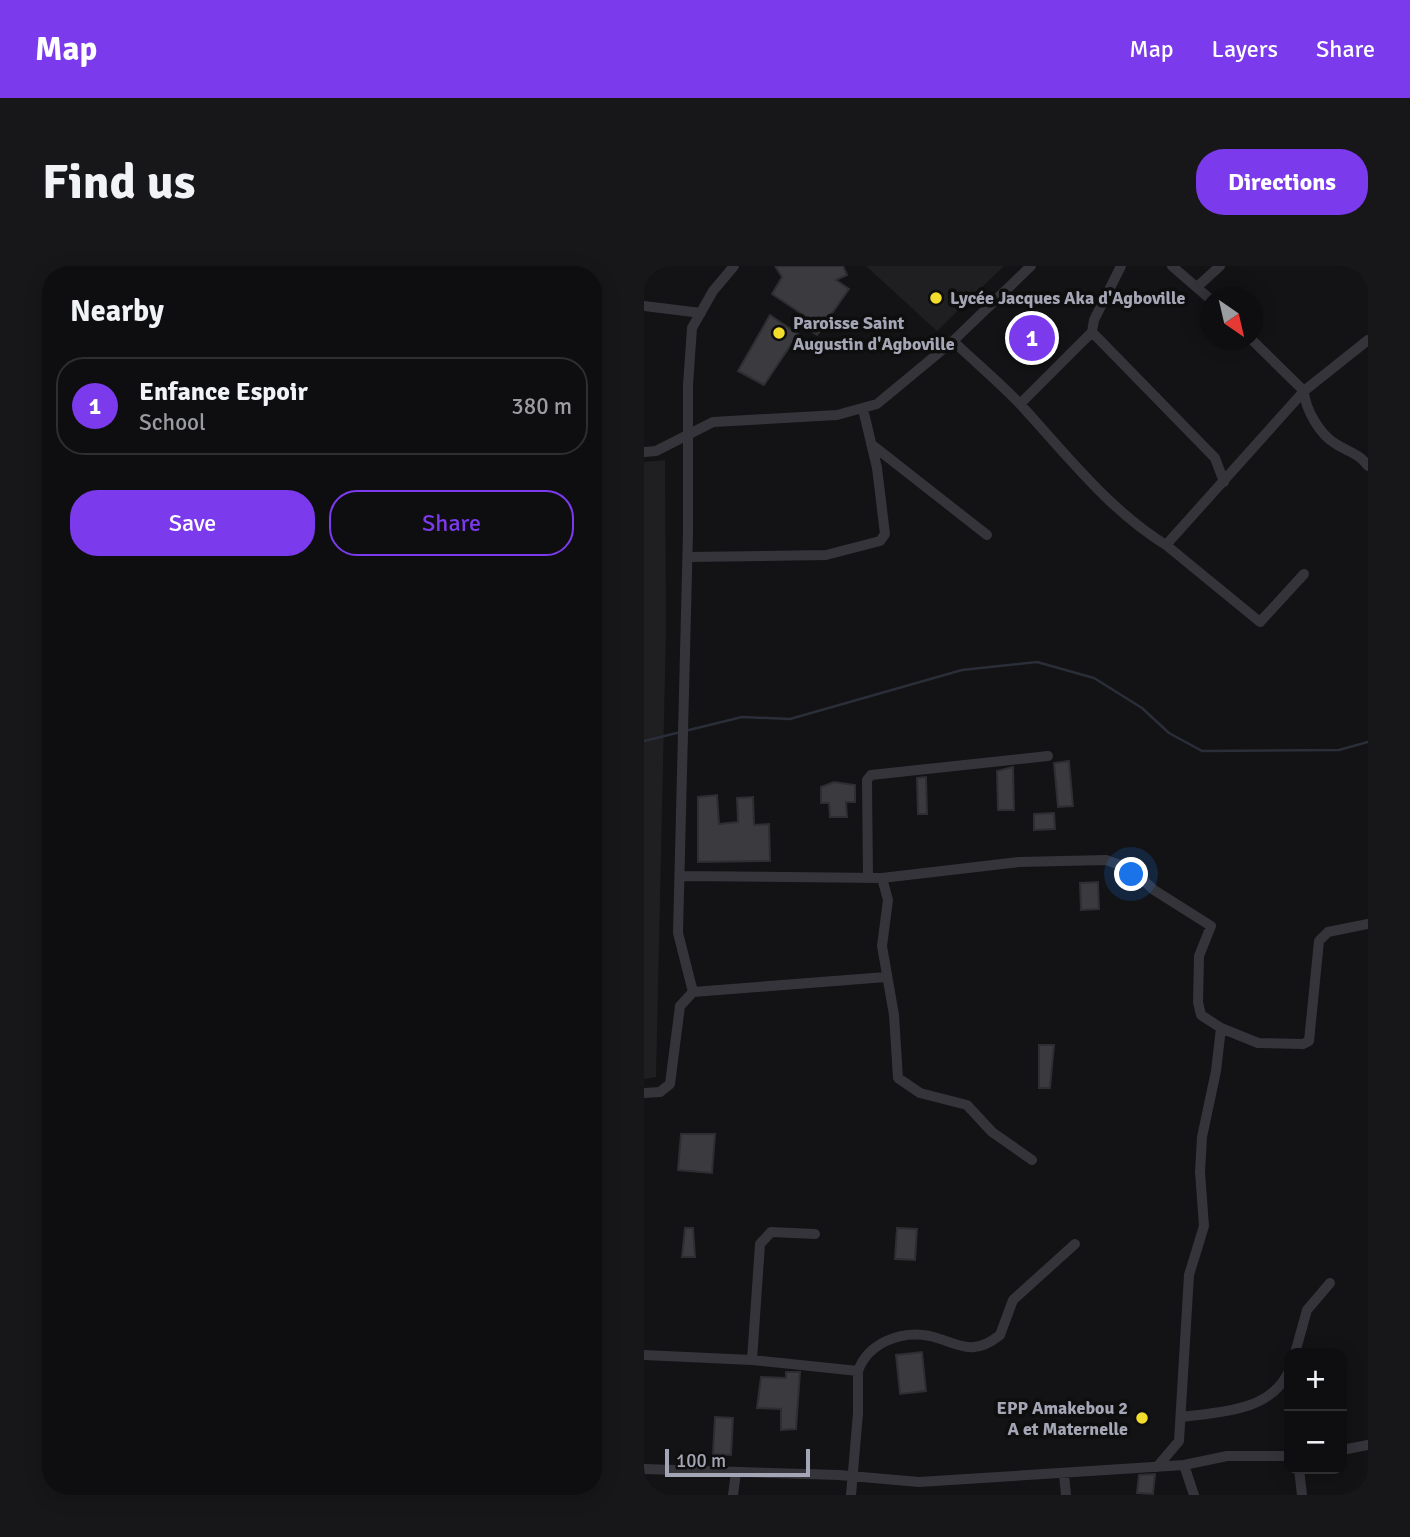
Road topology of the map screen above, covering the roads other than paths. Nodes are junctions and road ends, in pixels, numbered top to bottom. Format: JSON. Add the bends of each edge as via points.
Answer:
{"nodes":[{"id":1,"x":734,"y":266,"type":"edge"},
{"id":2,"x":1031,"y":266,"type":"edge"},
{"id":3,"x":1121,"y":266,"type":"edge"},
{"id":4,"x":1172,"y":266,"type":"edge"},
{"id":5,"x":1220,"y":266,"type":"edge"},
{"id":6,"x":1198,"y":286,"type":"joint"},
{"id":7,"x":644,"y":306,"type":"edge"},
{"id":8,"x":701,"y":313,"type":"junction"},
{"id":9,"x":1092,"y":332,"type":"junction"},
{"id":10,"x":1368,"y":340,"type":"edge"},
{"id":11,"x":953,"y":341,"type":"junction"},
{"id":12,"x":1262,"y":350,"type":"edge"},
{"id":13,"x":1304,"y":391,"type":"junction"},
{"id":14,"x":1020,"y":404,"type":"junction"},
{"id":15,"x":863,"y":409,"type":"junction"},
{"id":16,"x":690,"y":433,"type":"junction"},
{"id":17,"x":871,"y":443,"type":"junction"},
{"id":18,"x":1368,"y":448,"type":"edge"},
{"id":19,"x":644,"y":452,"type":"edge"},
{"id":20,"x":1355,"y":452,"type":"junction"},
{"id":21,"x":1368,"y":466,"type":"edge"},
{"id":22,"x":1223,"y":481,"type":"junction"},
{"id":23,"x":987,"y":535,"type":"dead end"},
{"id":24,"x":1166,"y":545,"type":"junction"},
{"id":25,"x":688,"y":557,"type":"junction"},
{"id":26,"x":1304,"y":574,"type":"dead end"},
{"id":27,"x":1048,"y":756,"type":"dead end"},
{"id":28,"x":682,"y":876,"type":"junction"},
{"id":29,"x":868,"y":878,"type":"junction"},
{"id":30,"x":882,"y":878,"type":"junction"},
{"id":31,"x":1368,"y":924,"type":"edge"},
{"id":32,"x":886,"y":977,"type":"junction"},
{"id":33,"x":693,"y":992,"type":"junction"},
{"id":34,"x":1221,"y":1028,"type":"junction"},
{"id":35,"x":644,"y":1093,"type":"edge"},
{"id":36,"x":1032,"y":1160,"type":"dead end"},
{"id":37,"x":815,"y":1234,"type":"dead end"},
{"id":38,"x":1075,"y":1244,"type":"dead end"},
{"id":39,"x":1329,"y":1283,"type":"dead end"},
{"id":40,"x":1297,"y":1348,"type":"edge"},
{"id":41,"x":644,"y":1355,"type":"edge"},
{"id":42,"x":752,"y":1360,"type":"junction"},
{"id":43,"x":858,"y":1371,"type":"junction"},
{"id":44,"x":1284,"y":1376,"type":"edge"},
{"id":45,"x":1181,"y":1417,"type":"junction"},
{"id":46,"x":1368,"y":1445,"type":"edge"},
{"id":47,"x":1347,"y":1449,"type":"edge"},
{"id":48,"x":1284,"y":1456,"type":"edge"},
{"id":49,"x":1184,"y":1465,"type":"junction"},
{"id":50,"x":1157,"y":1467,"type":"junction"},
{"id":51,"x":644,"y":1469,"type":"edge"},
{"id":52,"x":736,"y":1472,"type":"junction"},
{"id":53,"x":1065,"y":1474,"type":"junction"},
{"id":54,"x":1300,"y":1474,"type":"edge"},
{"id":55,"x":852,"y":1476,"type":"junction"},
{"id":56,"x":733,"y":1495,"type":"edge"},
{"id":57,"x":851,"y":1495,"type":"edge"},
{"id":58,"x":1066,"y":1495,"type":"edge"},
{"id":59,"x":1194,"y":1495,"type":"edge"},
{"id":60,"x":1302,"y":1495,"type":"edge"}],
"edges":[{"from":1,"to":8,"type":"street"},
{"from":2,"to":11,"type":"street"},
{"from":3,"to":9,"type":"street"},
{"from":4,"to":6,"type":"street"},
{"from":5,"to":6,"type":"street"},
{"from":7,"to":8,"type":"street"},
{"from":8,"to":16,"type":"street","via":[[692,328]]},
{"from":9,"to":14,"type":"street"},
{"from":9,"to":22,"type":"street","via":[[1215,458]]},
{"from":10,"to":13,"type":"street"},
{"from":11,"to":14,"type":"street"},
{"from":11,"to":15,"type":"street","via":[[877,404]]},
{"from":12,"to":13,"type":"street"},
{"from":13,"to":20,"type":"street","via":[[1305,402],[1323,431],[1334,443]]},
{"from":13,"to":22,"type":"street"},
{"from":14,"to":24,"type":"street","via":[[1059,450]]},
{"from":15,"to":16,"type":"street","via":[[837,415],[713,422]]},
{"from":15,"to":17,"type":"street"},
{"from":16,"to":19,"type":"street","via":[[656,451]]},
{"from":16,"to":25,"type":"street"},
{"from":17,"to":23,"type":"street"},
{"from":17,"to":25,"type":"street","via":[[886,534],[880,541],[826,555]]},
{"from":18,"to":20,"type":"street"},
{"from":20,"to":21,"type":"street"},
{"from":22,"to":24,"type":"street"},
{"from":24,"to":26,"type":"street","via":[[1261,622]]},
{"from":25,"to":28,"type":"street"},
{"from":27,"to":29,"type":"street","via":[[871,775],[867,780]]},
{"from":28,"to":29,"type":"street"},
{"from":28,"to":33,"type":"street","via":[[678,933]]},
{"from":29,"to":30,"type":"street"},
{"from":30,"to":32,"type":"street","via":[[888,900],[882,938]]},
{"from":30,"to":34,"type":"street","via":[[1019,862],[1121,863],[1211,926],[1199,956],[1198,1002],[1204,1019]]},
{"from":31,"to":34,"type":"street","via":[[1328,932],[1319,941],[1309,1041],[1258,1043]]},
{"from":32,"to":33,"type":"street"},
{"from":32,"to":36,"type":"street","via":[[898,1078],[920,1093],[967,1105],[992,1132]]},
{"from":33,"to":35,"type":"street","via":[[680,1006],[670,1084],[660,1092]]},
{"from":34,"to":45,"type":"street","via":[[1202,1137],[1205,1226],[1189,1275]]},
{"from":37,"to":42,"type":"street","via":[[771,1232],[760,1244]]},
{"from":38,"to":43,"type":"street","via":[[1013,1300],[1006,1324],[991,1343],[965,1348],[930,1336],[891,1338],[862,1359]]},
{"from":39,"to":40,"type":"street","via":[[1307,1310]]},
{"from":41,"to":42,"type":"street"},
{"from":42,"to":43,"type":"street"},
{"from":43,"to":55,"type":"street"},
{"from":44,"to":45,"type":"street","via":[[1260,1401],[1247,1407]]},
{"from":45,"to":50,"type":"street","via":[[1177,1446]]},
{"from":46,"to":47,"type":"street"},
{"from":48,"to":49,"type":"street","via":[[1227,1456]]},
{"from":49,"to":50,"type":"street"},
{"from":49,"to":59,"type":"street"},
{"from":50,"to":53,"type":"street"},
{"from":51,"to":52,"type":"street"},
{"from":52,"to":55,"type":"street"},
{"from":52,"to":56,"type":"street"},
{"from":53,"to":55,"type":"street","via":[[919,1482]]},
{"from":53,"to":58,"type":"street"},
{"from":54,"to":60,"type":"street"},
{"from":55,"to":57,"type":"street"}]}
